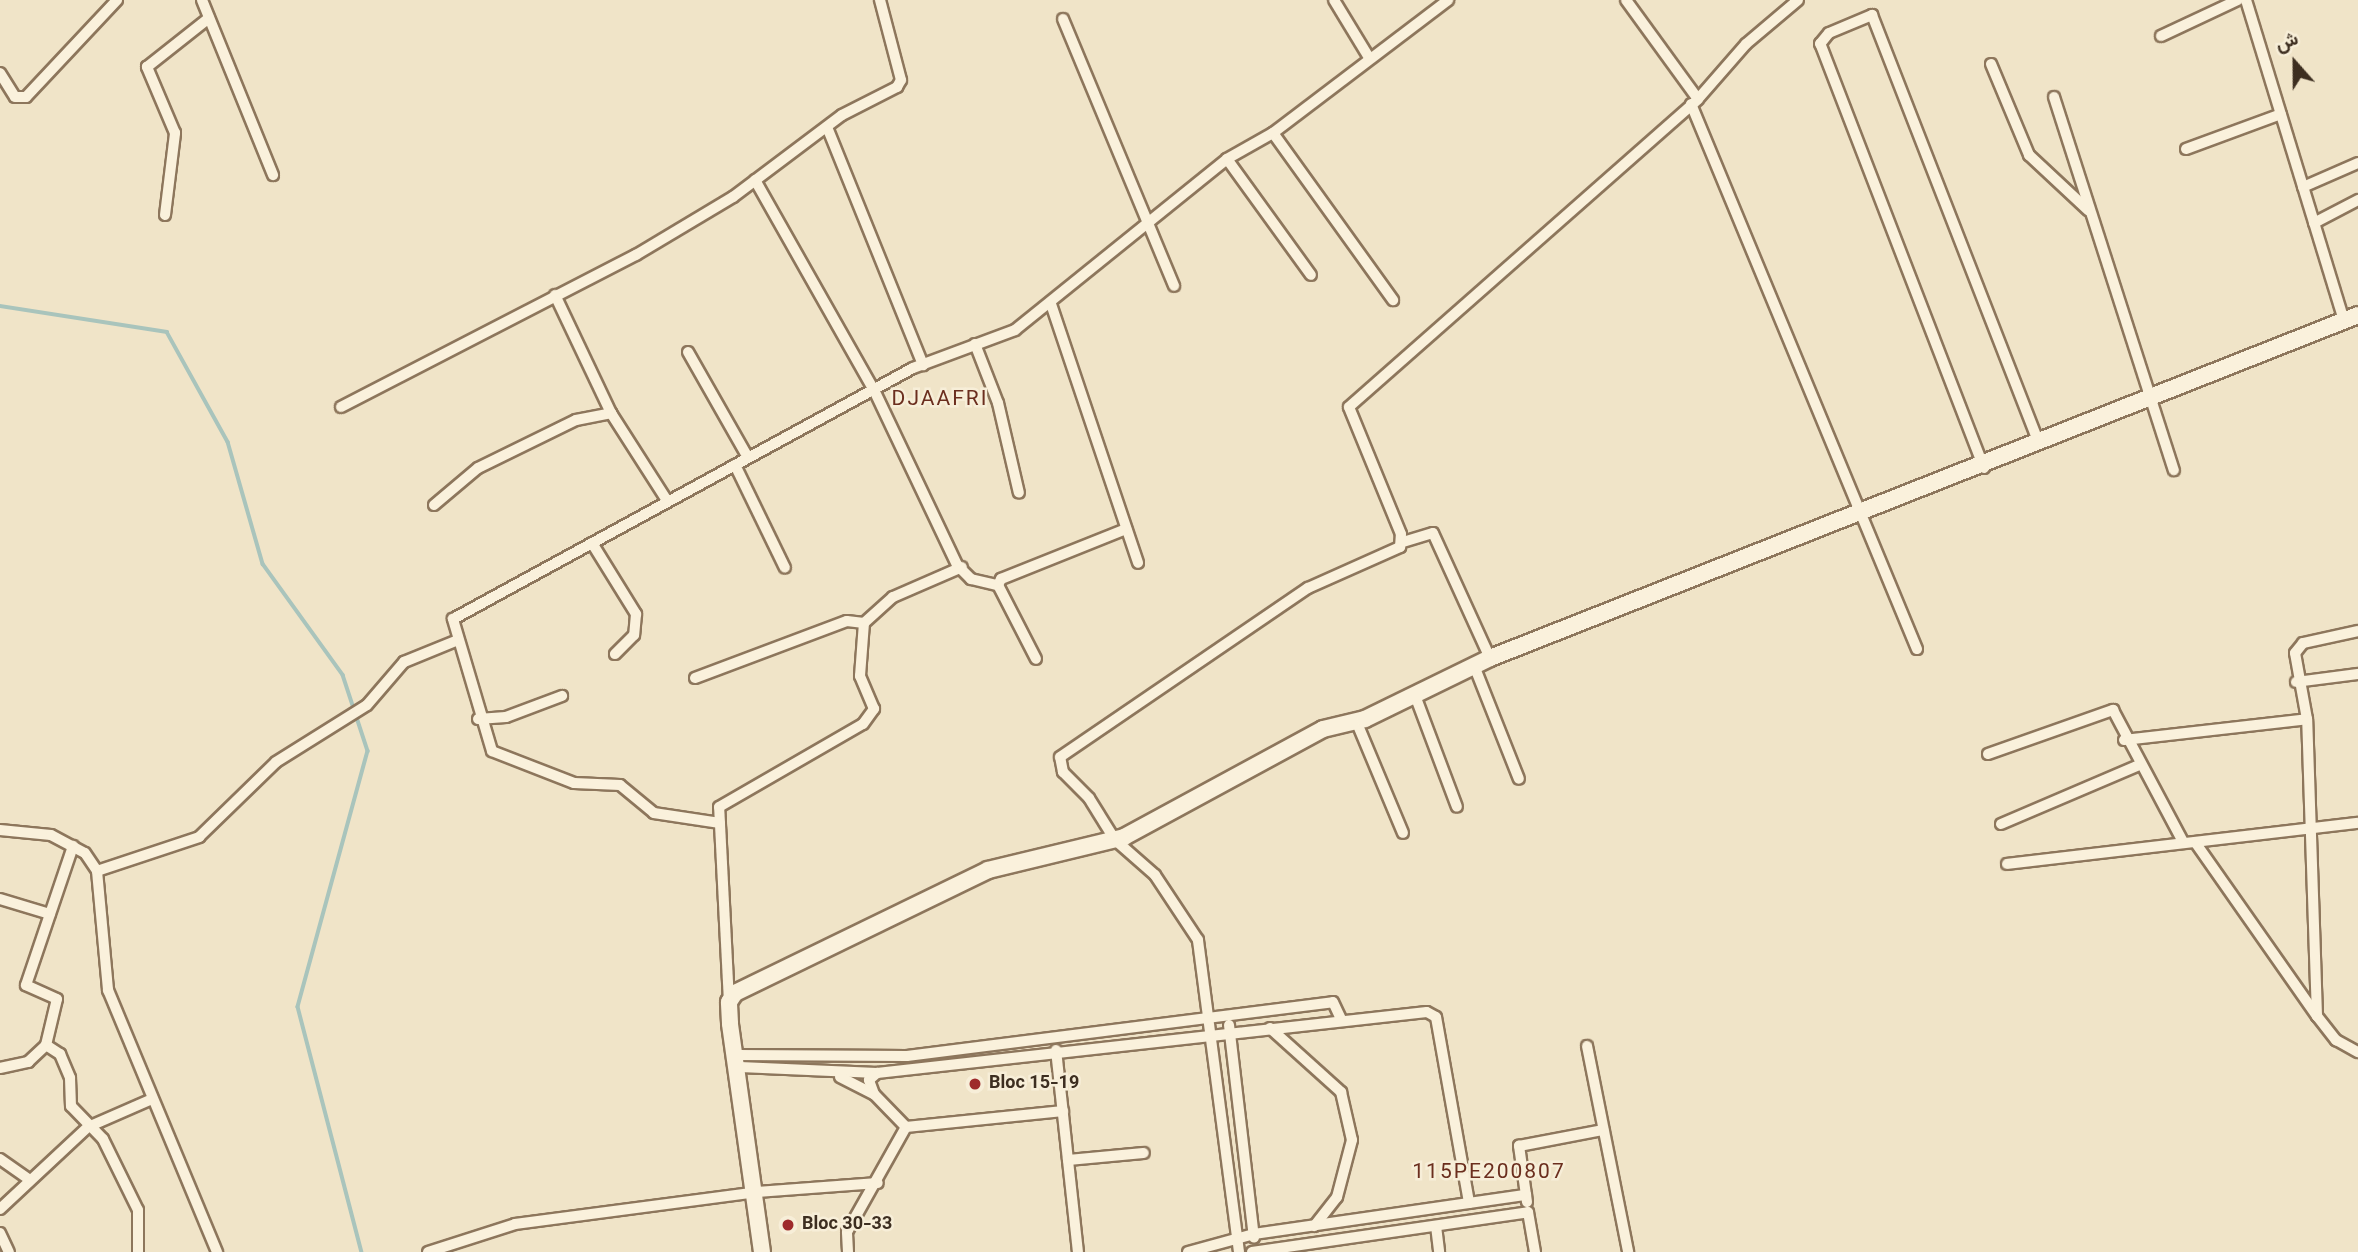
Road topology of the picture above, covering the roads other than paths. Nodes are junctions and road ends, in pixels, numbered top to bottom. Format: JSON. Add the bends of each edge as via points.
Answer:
{"nodes":[{"id":1,"x":117,"y":0,"type":"edge"},
{"id":2,"x":202,"y":0,"type":"edge"},
{"id":3,"x":880,"y":0,"type":"edge"},
{"id":4,"x":1334,"y":0,"type":"edge"},
{"id":5,"x":1448,"y":0,"type":"edge"},
{"id":6,"x":1626,"y":0,"type":"edge"},
{"id":7,"x":2238,"y":0,"type":"edge"},
{"id":8,"x":2246,"y":0,"type":"edge"},
{"id":9,"x":1796,"y":1,"type":"edge"},
{"id":10,"x":209,"y":18,"type":"junction"},
{"id":11,"x":1063,"y":19,"type":"dead end"},
{"id":12,"x":2161,"y":36,"type":"dead end"},
{"id":13,"x":1367,"y":56,"type":"junction"},
{"id":14,"x":1991,"y":64,"type":"dead end"},
{"id":15,"x":0,"y":73,"type":"edge"},
{"id":16,"x":2054,"y":97,"type":"dead end"},
{"id":17,"x":1694,"y":102,"type":"junction"},
{"id":18,"x":2281,"y":114,"type":"junction"},
{"id":19,"x":827,"y":127,"type":"junction"},
{"id":20,"x":1273,"y":133,"type":"junction"},
{"id":21,"x":2186,"y":149,"type":"dead end"},
{"id":22,"x":1227,"y":159,"type":"junction"},
{"id":23,"x":2358,"y":163,"type":"edge"},
{"id":24,"x":273,"y":175,"type":"dead end"},
{"id":25,"x":755,"y":180,"type":"junction"},
{"id":26,"x":2303,"y":187,"type":"junction"},
{"id":27,"x":2358,"y":201,"type":"edge"},
{"id":28,"x":2088,"y":210,"type":"junction"},
{"id":29,"x":164,"y":215,"type":"dead end"},
{"id":30,"x":2315,"y":223,"type":"junction"},
{"id":31,"x":1147,"y":224,"type":"junction"},
{"id":32,"x":1311,"y":275,"type":"dead end"},
{"id":33,"x":1174,"y":286,"type":"dead end"},
{"id":34,"x":555,"y":295,"type":"junction"},
{"id":35,"x":1393,"y":300,"type":"dead end"},
{"id":36,"x":1051,"y":304,"type":"junction"},
{"id":37,"x":2351,"y":318,"type":"edge"},
{"id":38,"x":975,"y":344,"type":"junction"},
{"id":39,"x":688,"y":352,"type":"dead end"},
{"id":40,"x":923,"y":365,"type":"junction"},
{"id":41,"x":874,"y":390,"type":"junction"},
{"id":42,"x":2148,"y":400,"type":"junction"},
{"id":43,"x":341,"y":408,"type":"dead end"},
{"id":44,"x":611,"y":413,"type":"junction"},
{"id":45,"x":2039,"y":444,"type":"junction"},
{"id":46,"x":747,"y":456,"type":"junction"},
{"id":47,"x":735,"y":465,"type":"junction"},
{"id":48,"x":1984,"y":468,"type":"junction"},
{"id":49,"x":2174,"y":470,"type":"dead end"},
{"id":50,"x":1019,"y":493,"type":"dead end"},
{"id":51,"x":666,"y":499,"type":"junction"},
{"id":52,"x":434,"y":505,"type":"dead end"},
{"id":53,"x":1860,"y":516,"type":"junction"},
{"id":54,"x":1126,"y":529,"type":"junction"},
{"id":55,"x":1403,"y":542,"type":"junction"},
{"id":56,"x":592,"y":543,"type":"junction"},
{"id":57,"x":1138,"y":563,"type":"dead end"},
{"id":58,"x":961,"y":567,"type":"junction"},
{"id":59,"x":785,"y":568,"type":"dead end"},
{"id":60,"x":998,"y":585,"type":"junction"},
{"id":61,"x":864,"y":623,"type":"junction"},
{"id":62,"x":2358,"y":631,"type":"edge"},
{"id":63,"x":458,"y":640,"type":"junction"},
{"id":64,"x":1917,"y":649,"type":"dead end"},
{"id":65,"x":615,"y":654,"type":"dead end"},
{"id":66,"x":1490,"y":658,"type":"junction"},
{"id":67,"x":1036,"y":659,"type":"dead end"},
{"id":68,"x":1475,"y":668,"type":"junction"},
{"id":69,"x":2358,"y":674,"type":"edge"},
{"id":70,"x":695,"y":678,"type":"dead end"},
{"id":71,"x":2296,"y":682,"type":"junction"},
{"id":72,"x":562,"y":696,"type":"dead end"},
{"id":73,"x":1416,"y":698,"type":"junction"},
{"id":74,"x":478,"y":719,"type":"junction"},
{"id":75,"x":2307,"y":719,"type":"junction"},
{"id":76,"x":1357,"y":723,"type":"junction"},
{"id":77,"x":2124,"y":740,"type":"junction"},
{"id":78,"x":1988,"y":754,"type":"dead end"},
{"id":79,"x":2137,"y":766,"type":"junction"},
{"id":80,"x":1518,"y":779,"type":"dead end"},
{"id":81,"x":1457,"y":807,"type":"dead end"},
{"id":82,"x":2358,"y":822,"type":"edge"},
{"id":83,"x":720,"y":823,"type":"junction"},
{"id":84,"x":2001,"y":824,"type":"dead end"},
{"id":85,"x":2307,"y":828,"type":"junction"},
{"id":86,"x":0,"y":830,"type":"edge"},
{"id":87,"x":1403,"y":833,"type":"dead end"},
{"id":88,"x":1115,"y":840,"type":"junction"},
{"id":89,"x":2182,"y":840,"type":"junction"},
{"id":90,"x":2195,"y":842,"type":"junction"},
{"id":91,"x":73,"y":846,"type":"junction"},
{"id":92,"x":2007,"y":864,"type":"dead end"},
{"id":93,"x":97,"y":871,"type":"junction"},
{"id":94,"x":0,"y":899,"type":"edge"},
{"id":95,"x":50,"y":914,"type":"junction"},
{"id":96,"x":729,"y":1002,"type":"junction"},
{"id":97,"x":1228,"y":1015,"type":"junction"},
{"id":98,"x":2317,"y":1016,"type":"junction"},
{"id":99,"x":1209,"y":1017,"type":"junction"},
{"id":100,"x":1341,"y":1019,"type":"junction"},
{"id":101,"x":1270,"y":1027,"type":"junction"},
{"id":102,"x":1230,"y":1032,"type":"junction"},
{"id":103,"x":1211,"y":1034,"type":"junction"},
{"id":104,"x":46,"y":1045,"type":"junction"},
{"id":105,"x":1587,"y":1046,"type":"dead end"},
{"id":106,"x":1056,"y":1050,"type":"junction"},
{"id":107,"x":2358,"y":1052,"type":"edge"},
{"id":108,"x":738,"y":1061,"type":"junction"},
{"id":109,"x":0,"y":1068,"type":"edge"},
{"id":110,"x":814,"y":1071,"type":"junction"},
{"id":111,"x":877,"y":1073,"type":"junction"},
{"id":112,"x":874,"y":1094,"type":"junction"},
{"id":113,"x":152,"y":1099,"type":"junction"},
{"id":114,"x":1063,"y":1111,"type":"junction"},
{"id":115,"x":906,"y":1126,"type":"junction"},
{"id":116,"x":88,"y":1127,"type":"junction"},
{"id":117,"x":1603,"y":1130,"type":"junction"},
{"id":118,"x":1144,"y":1153,"type":"dead end"},
{"id":119,"x":0,"y":1159,"type":"edge"},
{"id":120,"x":1068,"y":1160,"type":"junction"},
{"id":121,"x":30,"y":1180,"type":"junction"},
{"id":122,"x":878,"y":1183,"type":"junction"},
{"id":123,"x":757,"y":1192,"type":"junction"},
{"id":124,"x":1526,"y":1195,"type":"junction"},
{"id":125,"x":1469,"y":1203,"type":"junction"},
{"id":126,"x":0,"y":1209,"type":"edge"},
{"id":127,"x":1528,"y":1212,"type":"junction"},
{"id":128,"x":1314,"y":1226,"type":"junction"},
{"id":129,"x":1436,"y":1226,"type":"junction"},
{"id":130,"x":0,"y":1233,"type":"edge"},
{"id":131,"x":1254,"y":1234,"type":"junction"},
{"id":132,"x":1237,"y":1237,"type":"junction"},
{"id":133,"x":431,"y":1251,"type":"edge"},
{"id":134,"x":9,"y":1252,"type":"edge"},
{"id":135,"x":138,"y":1252,"type":"edge"},
{"id":136,"x":217,"y":1252,"type":"edge"},
{"id":137,"x":762,"y":1252,"type":"edge"},
{"id":138,"x":848,"y":1252,"type":"edge"},
{"id":139,"x":1079,"y":1252,"type":"edge"},
{"id":140,"x":1188,"y":1252,"type":"edge"},
{"id":141,"x":1239,"y":1252,"type":"edge"},
{"id":142,"x":1254,"y":1252,"type":"edge"},
{"id":143,"x":1439,"y":1252,"type":"edge"},
{"id":144,"x":1535,"y":1252,"type":"edge"},
{"id":145,"x":1628,"y":1252,"type":"edge"}],
"edges":[{"from":1,"to":15,"type":"street","via":[[26,97],[15,97]]},
{"from":2,"to":10,"type":"street"},
{"from":3,"to":19,"type":"street","via":[[901,80]]},
{"from":4,"to":13,"type":"street"},
{"from":5,"to":13,"type":"street"},
{"from":6,"to":17,"type":"street"},
{"from":7,"to":12,"type":"street"},
{"from":8,"to":18,"type":"street"},
{"from":9,"to":17,"type":"street","via":[[1746,44]]},
{"from":10,"to":24,"type":"street"},
{"from":10,"to":29,"type":"street","via":[[147,67],[175,133]]},
{"from":11,"to":31,"type":"street"},
{"from":13,"to":20,"type":"street"},
{"from":14,"to":28,"type":"street","via":[[2033,160]]},
{"from":16,"to":28,"type":"street"},
{"from":17,"to":53,"type":"street"},
{"from":17,"to":55,"type":"street","via":[[1349,407]]},
{"from":18,"to":21,"type":"street"},
{"from":18,"to":26,"type":"street"},
{"from":19,"to":25,"type":"street"},
{"from":19,"to":40,"type":"street"},
{"from":20,"to":22,"type":"street"},
{"from":20,"to":35,"type":"street"},
{"from":22,"to":31,"type":"street"},
{"from":22,"to":32,"type":"street"},
{"from":23,"to":26,"type":"street"},
{"from":25,"to":34,"type":"street","via":[[636,255]]},
{"from":25,"to":41,"type":"street"},
{"from":26,"to":30,"type":"street"},
{"from":27,"to":30,"type":"street"},
{"from":28,"to":42,"type":"street"},
{"from":30,"to":37,"type":"street"},
{"from":31,"to":33,"type":"street"},
{"from":31,"to":36,"type":"street"},
{"from":34,"to":43,"type":"street"},
{"from":34,"to":44,"type":"street"},
{"from":36,"to":38,"type":"street","via":[[1015,330]]},
{"from":36,"to":54,"type":"street"},
{"from":37,"to":42,"type":"street"},
{"from":38,"to":40,"type":"street"},
{"from":38,"to":50,"type":"street","via":[[998,403]]},
{"from":39,"to":46,"type":"street"},
{"from":40,"to":41,"type":"street"},
{"from":41,"to":46,"type":"street"},
{"from":41,"to":58,"type":"street"},
{"from":42,"to":45,"type":"street"},
{"from":42,"to":49,"type":"street"},
{"from":44,"to":51,"type":"street"},
{"from":44,"to":52,"type":"street","via":[[576,420],[478,468]]},
{"from":45,"to":48,"type":"street"},
{"from":45,"to":48,"type":"street","via":[[1872,15],[1829,33],[1820,44]]},
{"from":46,"to":47,"type":"street"},
{"from":47,"to":51,"type":"street"},
{"from":47,"to":59,"type":"street"},
{"from":48,"to":53,"type":"street"},
{"from":51,"to":56,"type":"street","via":[[632,525]]},
{"from":53,"to":64,"type":"street"},
{"from":53,"to":66,"type":"street"},
{"from":54,"to":57,"type":"street"},
{"from":54,"to":60,"type":"street","via":[[1001,579]]},
{"from":55,"to":66,"type":"street","via":[[1433,533]]},
{"from":55,"to":88,"type":"street","via":[[1308,588],[1060,757],[1063,772],[1089,798]]},
{"from":56,"to":63,"type":"street","via":[[453,619]]},
{"from":56,"to":65,"type":"street","via":[[636,614],[634,635]]},
{"from":58,"to":60,"type":"street","via":[[971,579]]},
{"from":58,"to":61,"type":"street","via":[[894,597]]},
{"from":60,"to":67,"type":"street"},
{"from":61,"to":70,"type":"street","via":[[847,621]]},
{"from":61,"to":83,"type":"street","via":[[860,676],[874,709],[870,717],[834,744],[722,802]]},
{"from":62,"to":71,"type":"street","via":[[2303,643],[2295,653]]},
{"from":63,"to":74,"type":"street"},
{"from":63,"to":93,"type":"street","via":[[404,662],[367,705],[276,762],[199,837]]},
{"from":66,"to":68,"type":"street"},
{"from":68,"to":73,"type":"street"},
{"from":68,"to":80,"type":"street"},
{"from":69,"to":71,"type":"street"},
{"from":71,"to":75,"type":"street"},
{"from":72,"to":74,"type":"street","via":[[506,717]]},
{"from":73,"to":76,"type":"street"},
{"from":73,"to":81,"type":"street"},
{"from":74,"to":83,"type":"street","via":[[492,751],[574,783],[620,785],[654,814]]},
{"from":75,"to":77,"type":"street"},
{"from":75,"to":85,"type":"street"},
{"from":76,"to":87,"type":"street"},
{"from":76,"to":88,"type":"street","via":[[1324,729]]},
{"from":77,"to":78,"type":"street","via":[[2113,710]]},
{"from":77,"to":79,"type":"street"},
{"from":79,"to":84,"type":"street"},
{"from":79,"to":89,"type":"street","via":[[2174,815]]},
{"from":82,"to":85,"type":"street"},
{"from":83,"to":96,"type":"street"},
{"from":85,"to":90,"type":"street"},
{"from":85,"to":98,"type":"street"},
{"from":86,"to":91,"type":"street","via":[[25,829]]},
{"from":88,"to":96,"type":"street","via":[[988,870],[736,993]]},
{"from":88,"to":99,"type":"street","via":[[1155,875],[1198,940]]},
{"from":89,"to":90,"type":"street"},
{"from":89,"to":92,"type":"street"},
{"from":90,"to":98,"type":"street"},
{"from":91,"to":93,"type":"street"},
{"from":91,"to":95,"type":"street"},
{"from":93,"to":113,"type":"street","via":[[104,978]]},
{"from":94,"to":95,"type":"street"},
{"from":95,"to":104,"type":"street","via":[[26,985],[57,999]]},
{"from":96,"to":108,"type":"street"},
{"from":97,"to":99,"type":"street"},
{"from":97,"to":100,"type":"street","via":[[1333,1002]]},
{"from":97,"to":102,"type":"street"},
{"from":98,"to":107,"type":"street","via":[[2336,1040]]},
{"from":99,"to":103,"type":"street"},
{"from":99,"to":108,"type":"street","via":[[907,1056]]},
{"from":100,"to":101,"type":"street"},
{"from":100,"to":125,"type":"street","via":[[1427,1012],[1436,1017]]},
{"from":101,"to":102,"type":"street"},
{"from":101,"to":128,"type":"street","via":[[1341,1092],[1352,1140],[1337,1197]]},
{"from":102,"to":103,"type":"street"},
{"from":102,"to":131,"type":"street"},
{"from":103,"to":106,"type":"street"},
{"from":103,"to":132,"type":"street"},
{"from":104,"to":109,"type":"street","via":[[28,1062]]},
{"from":104,"to":116,"type":"street","via":[[60,1054],[70,1078],[71,1106]]},
{"from":105,"to":117,"type":"street"},
{"from":106,"to":111,"type":"street"},
{"from":106,"to":114,"type":"street"},
{"from":108,"to":110,"type":"street"},
{"from":108,"to":123,"type":"street"},
{"from":110,"to":111,"type":"street"},
{"from":110,"to":112,"type":"street","via":[[852,1079]]},
{"from":111,"to":112,"type":"street","via":[[869,1080]]},
{"from":112,"to":115,"type":"street"},
{"from":113,"to":116,"type":"street"},
{"from":113,"to":136,"type":"street"},
{"from":114,"to":115,"type":"street"},
{"from":114,"to":120,"type":"street"},
{"from":115,"to":122,"type":"street"},
{"from":116,"to":121,"type":"street"},
{"from":116,"to":135,"type":"street","via":[[103,1139],[138,1210]]},
{"from":117,"to":124,"type":"street","via":[[1519,1146]]},
{"from":117,"to":145,"type":"street"},
{"from":118,"to":120,"type":"street"},
{"from":119,"to":121,"type":"street"},
{"from":120,"to":139,"type":"street"},
{"from":121,"to":126,"type":"street"},
{"from":122,"to":123,"type":"street"},
{"from":122,"to":138,"type":"street","via":[[847,1232]]},
{"from":123,"to":133,"type":"street","via":[[515,1224]]},
{"from":123,"to":137,"type":"street"},
{"from":124,"to":125,"type":"street"},
{"from":124,"to":127,"type":"street"},
{"from":125,"to":128,"type":"street"},
{"from":127,"to":129,"type":"street"},
{"from":127,"to":144,"type":"street"},
{"from":128,"to":131,"type":"street"},
{"from":129,"to":142,"type":"street"},
{"from":129,"to":143,"type":"street"},
{"from":130,"to":134,"type":"street"},
{"from":131,"to":132,"type":"street"},
{"from":131,"to":142,"type":"street"},
{"from":132,"to":140,"type":"street"},
{"from":132,"to":141,"type":"street"}]}
